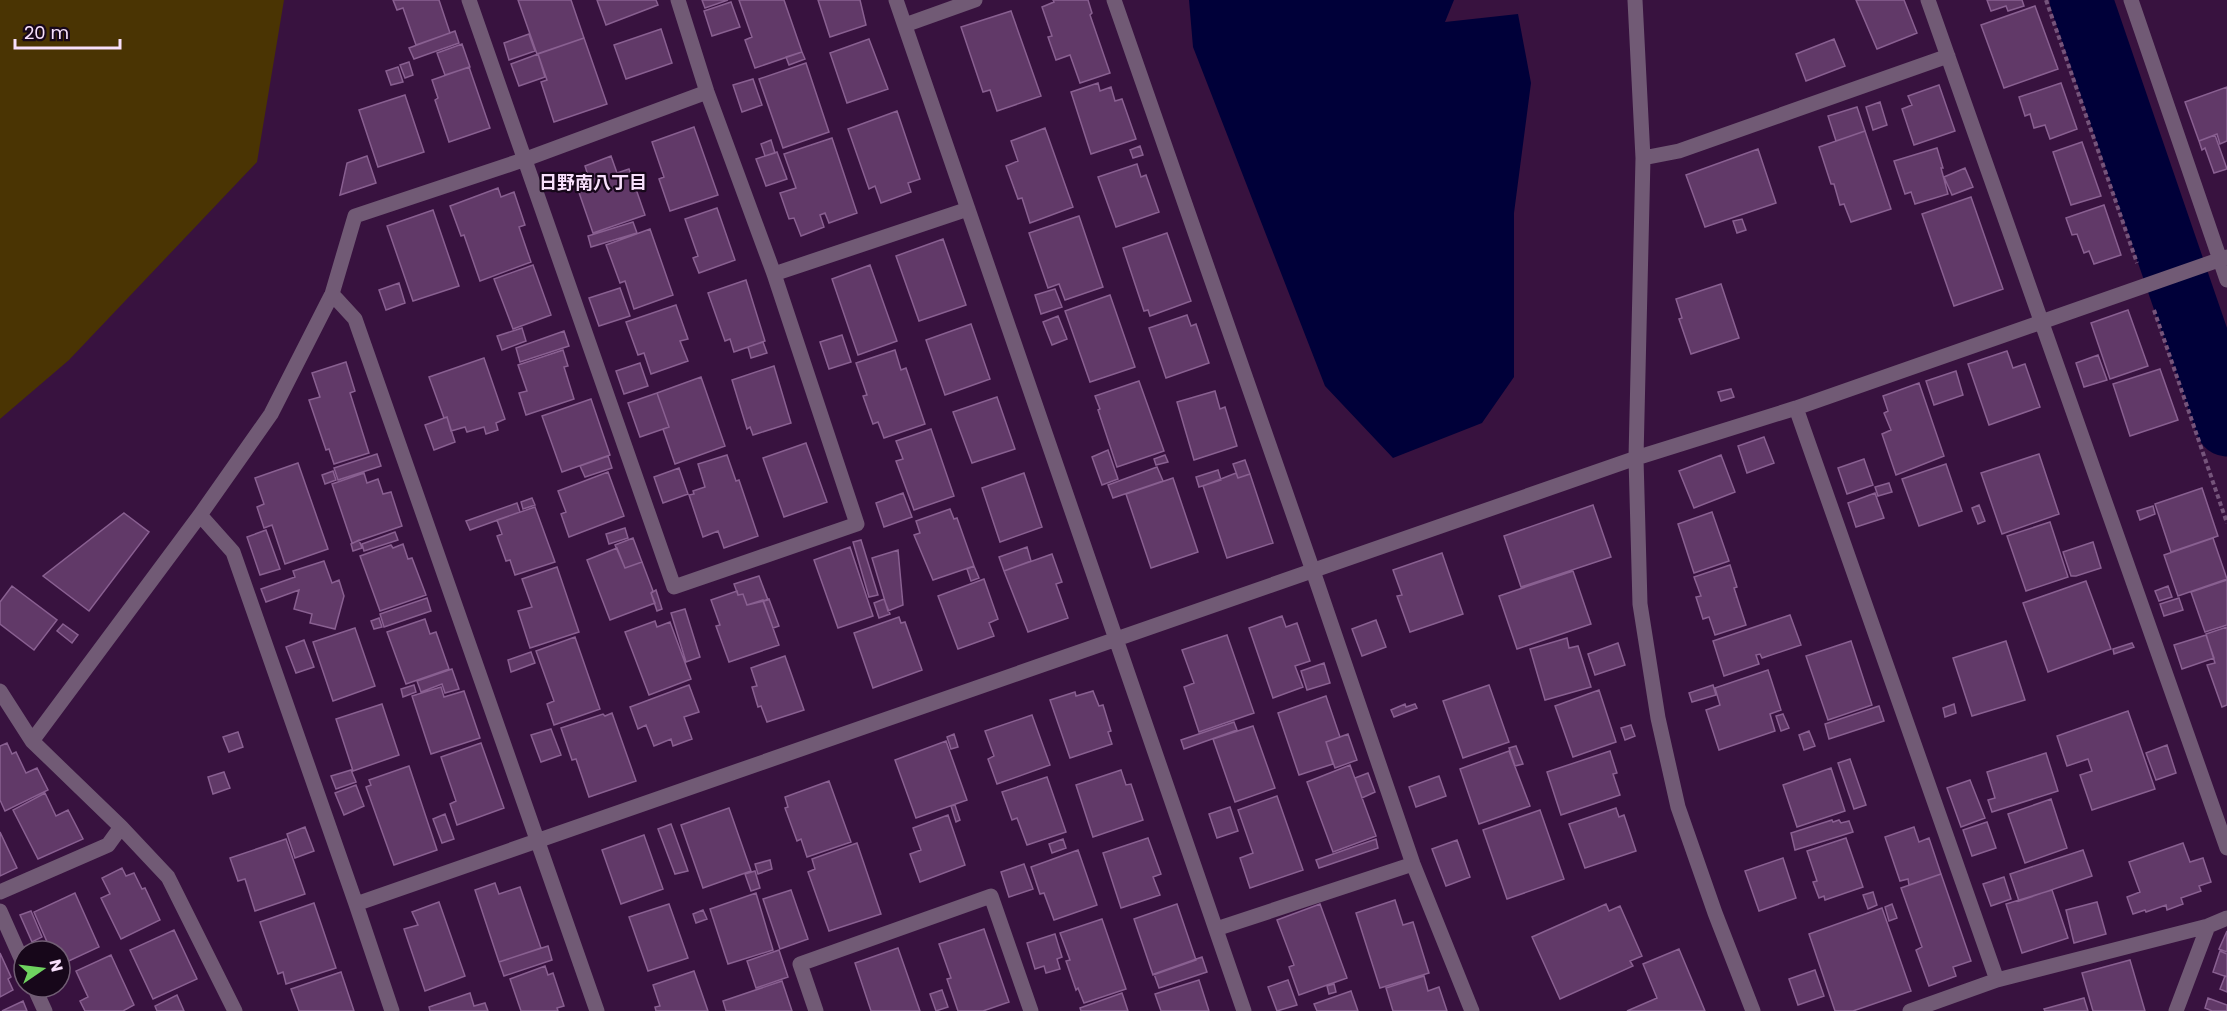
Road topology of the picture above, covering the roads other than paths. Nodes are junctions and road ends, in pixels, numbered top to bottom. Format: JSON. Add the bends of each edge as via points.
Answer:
{"nodes":[{"id":1,"x":470,"y":0,"type":"edge"},
{"id":2,"x":678,"y":0,"type":"edge"},
{"id":3,"x":896,"y":0,"type":"edge"},
{"id":4,"x":975,"y":0,"type":"edge"},
{"id":5,"x":1114,"y":0,"type":"edge"},
{"id":6,"x":1635,"y":0,"type":"edge"},
{"id":7,"x":1928,"y":0,"type":"edge"},
{"id":8,"x":2131,"y":0,"type":"edge"},
{"id":9,"x":905,"y":25,"type":"junction"},
{"id":10,"x":1948,"y":56,"type":"junction"},
{"id":11,"x":707,"y":92,"type":"junction"},
{"id":12,"x":1643,"y":158,"type":"junction"},
{"id":13,"x":526,"y":159,"type":"junction"},
{"id":14,"x":968,"y":209,"type":"junction"},
{"id":15,"x":2223,"y":259,"type":"edge"},
{"id":16,"x":774,"y":274,"type":"junction"},
{"id":17,"x":2227,"y":280,"type":"edge"},
{"id":18,"x":332,"y":294,"type":"junction"},
{"id":19,"x":2041,"y":321,"type":"junction"},
{"id":20,"x":1796,"y":408,"type":"junction"},
{"id":21,"x":1636,"y":458,"type":"junction"},
{"id":22,"x":200,"y":515,"type":"junction"},
{"id":23,"x":1313,"y":570,"type":"junction"},
{"id":24,"x":1116,"y":639,"type":"junction"},
{"id":25,"x":1,"y":692,"type":"edge"},
{"id":26,"x":32,"y":741,"type":"junction"},
{"id":27,"x":121,"y":827,"type":"junction"},
{"id":28,"x":538,"y":840,"type":"junction"},
{"id":29,"x":2227,"y":848,"type":"edge"},
{"id":30,"x":1413,"y":864,"type":"junction"},
{"id":31,"x":0,"y":892,"type":"edge"},
{"id":32,"x":356,"y":904,"type":"junction"},
{"id":33,"x":0,"y":912,"type":"edge"},
{"id":34,"x":2227,"y":918,"type":"edge"},
{"id":35,"x":2208,"y":926,"type":"junction"},
{"id":36,"x":1216,"y":929,"type":"junction"},
{"id":37,"x":12,"y":939,"type":"edge"},
{"id":38,"x":1997,"y":981,"type":"junction"},
{"id":39,"x":235,"y":1011,"type":"edge"},
{"id":40,"x":392,"y":1011,"type":"edge"},
{"id":41,"x":597,"y":1011,"type":"edge"},
{"id":42,"x":816,"y":1011,"type":"edge"},
{"id":43,"x":1031,"y":1011,"type":"edge"},
{"id":44,"x":1244,"y":1011,"type":"edge"},
{"id":45,"x":1472,"y":1011,"type":"edge"},
{"id":46,"x":1753,"y":1011,"type":"edge"},
{"id":47,"x":1910,"y":1011,"type":"edge"},
{"id":48,"x":2176,"y":1011,"type":"edge"}],
"edges":[{"from":1,"to":13,"type":"street"},
{"from":2,"to":11,"type":"street"},
{"from":3,"to":9,"type":"street"},
{"from":4,"to":9,"type":"street"},
{"from":5,"to":23,"type":"street"},
{"from":6,"to":12,"type":"street"},
{"from":7,"to":10,"type":"street"},
{"from":8,"to":15,"type":"street"},
{"from":9,"to":14,"type":"street"},
{"from":10,"to":12,"type":"street","via":[[1679,151]]},
{"from":10,"to":19,"type":"street"},
{"from":11,"to":13,"type":"street"},
{"from":11,"to":16,"type":"street"},
{"from":12,"to":21,"type":"street"},
{"from":13,"to":16,"type":"street","via":[[674,587],[857,524]]},
{"from":13,"to":18,"type":"street","via":[[356,216]]},
{"from":14,"to":16,"type":"street"},
{"from":14,"to":24,"type":"street"},
{"from":15,"to":17,"type":"street"},
{"from":15,"to":19,"type":"street"},
{"from":18,"to":22,"type":"street","via":[[271,414]]},
{"from":18,"to":28,"type":"street","via":[[355,319]]},
{"from":19,"to":20,"type":"street"},
{"from":19,"to":29,"type":"street"},
{"from":20,"to":21,"type":"street"},
{"from":20,"to":38,"type":"street"},
{"from":21,"to":23,"type":"street"},
{"from":21,"to":46,"type":"street","via":[[1640,604],[1658,718],[1678,807]]},
{"from":22,"to":26,"type":"street"},
{"from":22,"to":32,"type":"street","via":[[233,552]]},
{"from":23,"to":24,"type":"street"},
{"from":23,"to":30,"type":"street"},
{"from":24,"to":28,"type":"street"},
{"from":24,"to":36,"type":"street"},
{"from":25,"to":26,"type":"street"},
{"from":26,"to":27,"type":"street"},
{"from":27,"to":31,"type":"street","via":[[108,845]]},
{"from":27,"to":39,"type":"street","via":[[168,877]]},
{"from":28,"to":32,"type":"street"},
{"from":28,"to":41,"type":"street"},
{"from":30,"to":36,"type":"street"},
{"from":30,"to":45,"type":"street"},
{"from":32,"to":40,"type":"street"},
{"from":33,"to":37,"type":"street"},
{"from":34,"to":35,"type":"street"},
{"from":35,"to":38,"type":"street"},
{"from":35,"to":48,"type":"street"},
{"from":36,"to":44,"type":"street"},
{"from":38,"to":47,"type":"street"},
{"from":42,"to":43,"type":"street","via":[[800,964],[991,896]]}]}
